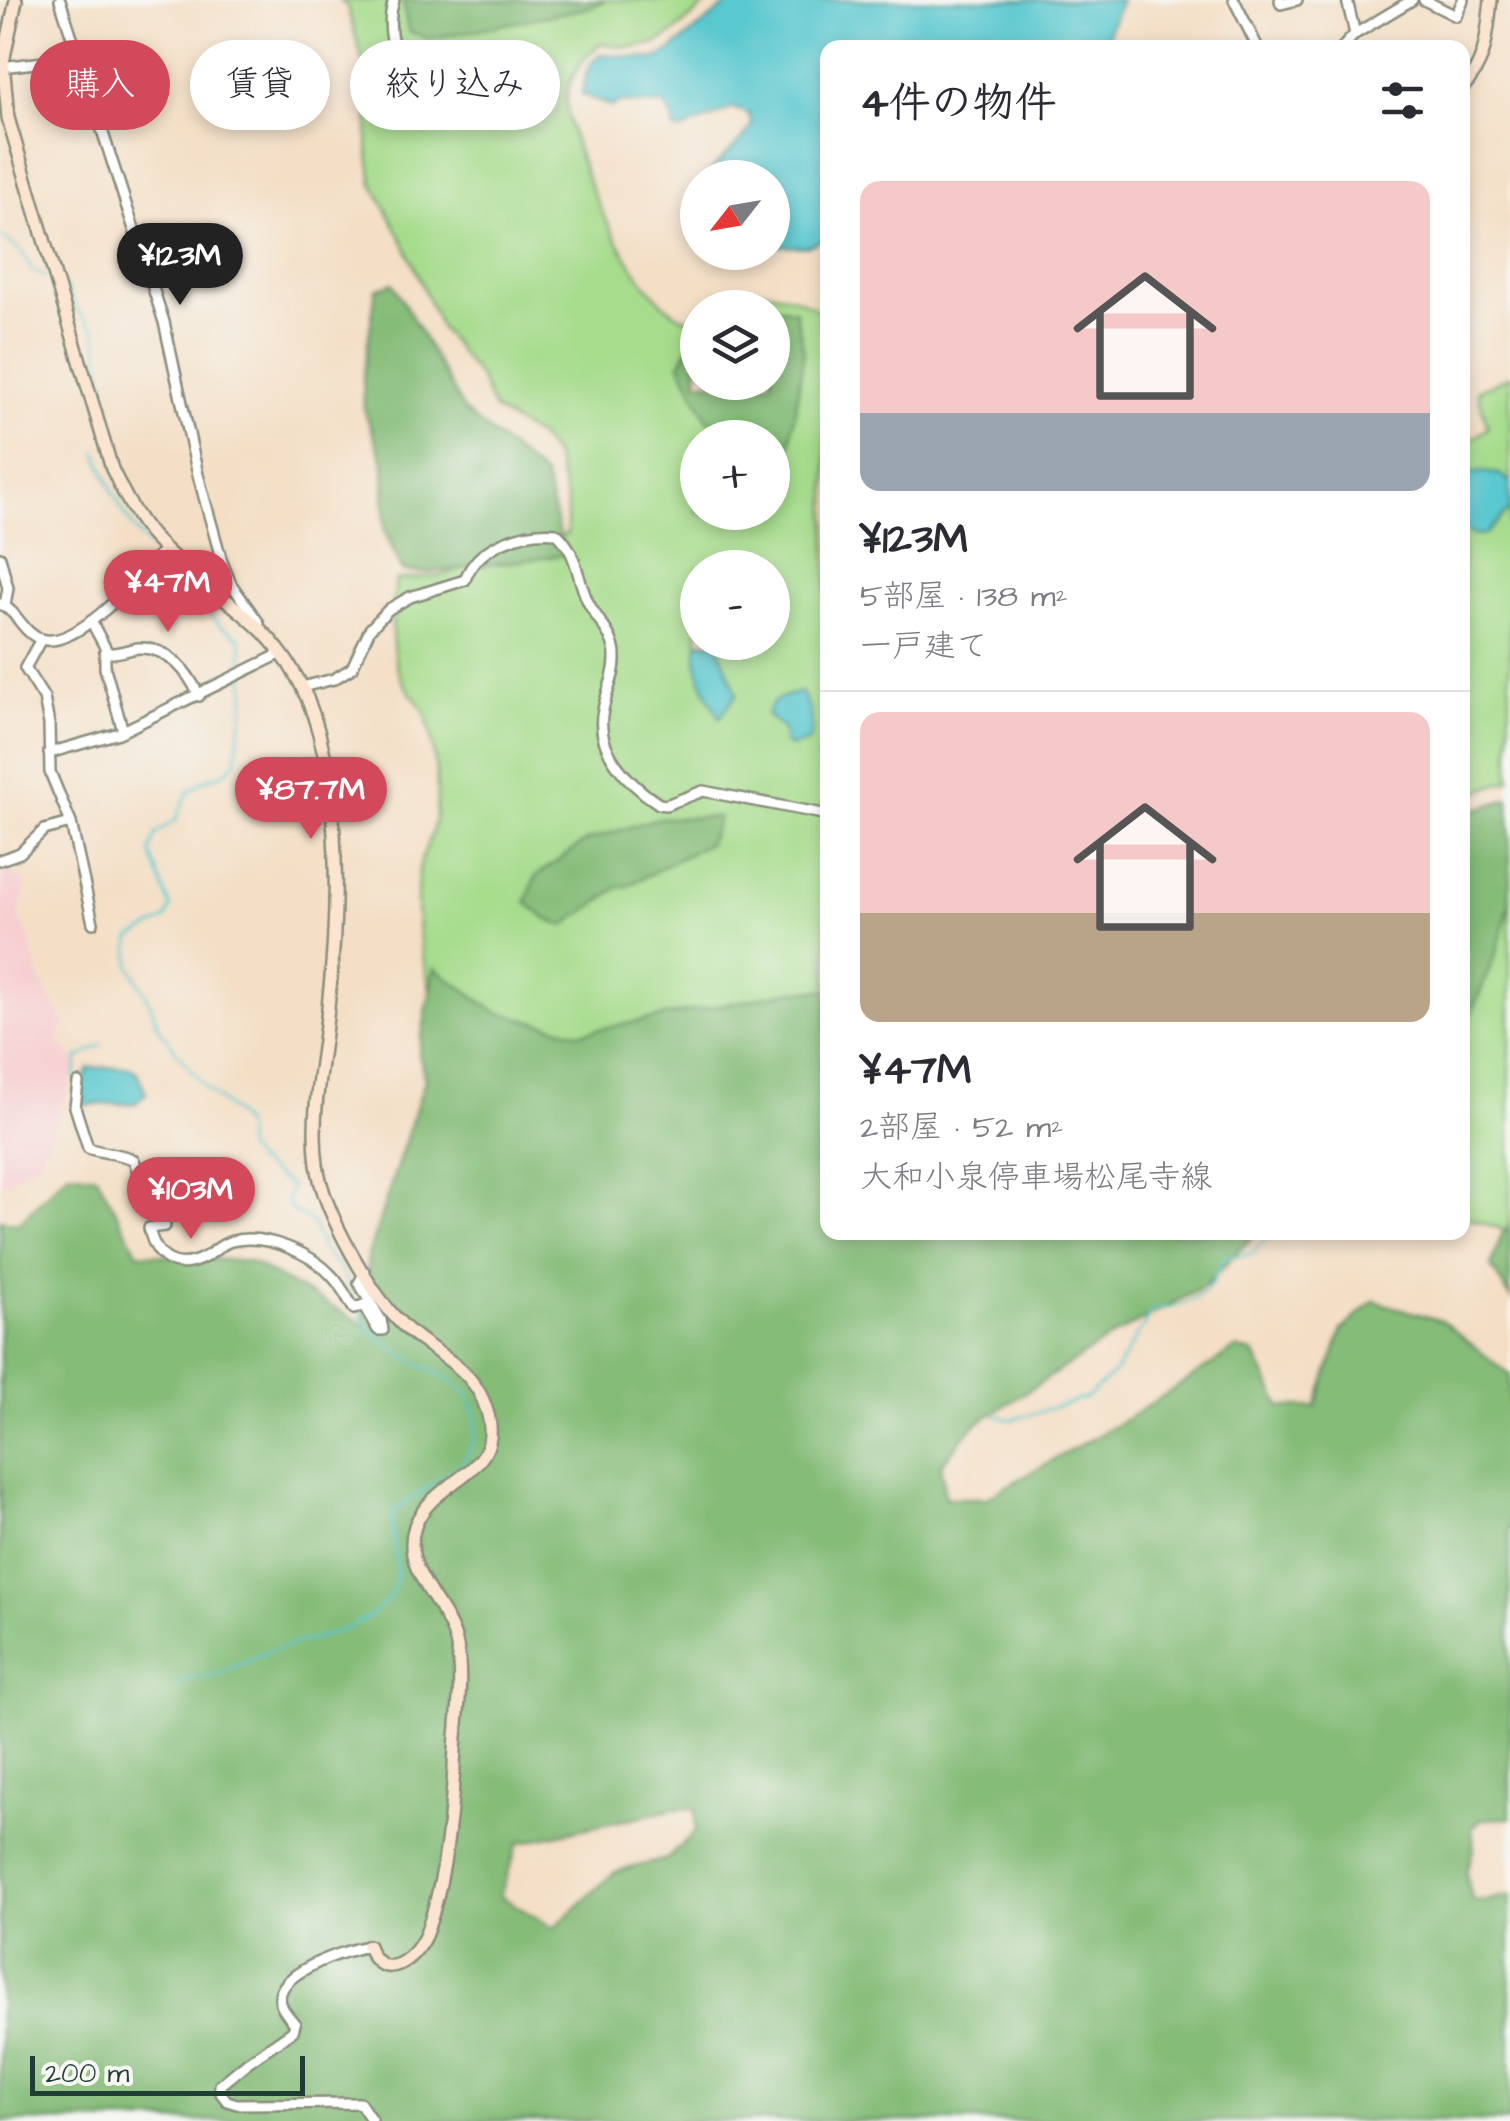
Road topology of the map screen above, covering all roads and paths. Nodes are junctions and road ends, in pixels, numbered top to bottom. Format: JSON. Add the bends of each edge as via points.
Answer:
{"nodes":[{"id":1,"x":16,"y":0,"type":"edge"},
{"id":2,"x":60,"y":0,"type":"edge"},
{"id":3,"x":394,"y":0,"type":"edge"},
{"id":4,"x":1234,"y":0,"type":"edge"},
{"id":5,"x":1280,"y":0,"type":"edge"},
{"id":6,"x":1297,"y":0,"type":"edge"},
{"id":7,"x":1346,"y":0,"type":"edge"},
{"id":8,"x":1412,"y":0,"type":"edge"},
{"id":9,"x":1424,"y":0,"type":"edge"},
{"id":10,"x":1463,"y":0,"type":"edge"},
{"id":11,"x":1491,"y":0,"type":"edge"},
{"id":12,"x":1355,"y":34,"type":"junction"},
{"id":13,"x":72,"y":40,"type":"edge"},
{"id":14,"x":393,"y":40,"type":"edge"},
{"id":15,"x":1254,"y":40,"type":"edge"},
{"id":16,"x":1349,"y":40,"type":"edge"},
{"id":17,"x":30,"y":64,"type":"edge"},
{"id":18,"x":2,"y":67,"type":"edge"},
{"id":19,"x":1470,"y":77,"type":"edge"},
{"id":20,"x":101,"y":130,"type":"edge"},
{"id":21,"x":165,"y":548,"type":"junction"},
{"id":22,"x":0,"y":557,"type":"edge"},
{"id":23,"x":2,"y":604,"type":"edge"},
{"id":24,"x":90,"y":621,"type":"junction"},
{"id":25,"x":263,"y":630,"type":"junction"},
{"id":26,"x":41,"y":639,"type":"junction"},
{"id":27,"x":105,"y":651,"type":"junction"},
{"id":28,"x":282,"y":654,"type":"junction"},
{"id":29,"x":302,"y":687,"type":"junction"},
{"id":30,"x":200,"y":696,"type":"junction"},
{"id":31,"x":124,"y":730,"type":"junction"},
{"id":32,"x":49,"y":753,"type":"junction"},
{"id":33,"x":820,"y":813,"type":"edge"},
{"id":34,"x":71,"y":823,"type":"junction"},
{"id":35,"x":0,"y":860,"type":"edge"},
{"id":36,"x":92,"y":923,"type":"dead end"},
{"id":37,"x":78,"y":1083,"type":"dead end"},
{"id":38,"x":365,"y":1272,"type":"junction"},
{"id":39,"x":368,"y":1946,"type":"joint"},
{"id":40,"x":372,"y":2121,"type":"edge"}],
"edges":[{"from":1,"to":18,"type":"main road"},
{"from":2,"to":13,"type":"street"},
{"from":3,"to":14,"type":"street"},
{"from":4,"to":15,"type":"street"},
{"from":5,"to":6,"type":"street"},
{"from":7,"to":12,"type":"street"},
{"from":8,"to":12,"type":"street"},
{"from":9,"to":10,"type":"street","via":[[1456,16]]},
{"from":11,"to":19,"type":"main road","via":[[1482,60]]},
{"from":12,"to":16,"type":"street"},
{"from":17,"to":18,"type":"street"},
{"from":18,"to":21,"type":"main road","via":[[12,135],[107,454],[132,510]]},
{"from":20,"to":25,"type":"street","via":[[164,322],[222,562]]},
{"from":21,"to":24,"type":"street"},
{"from":21,"to":25,"type":"main road"},
{"from":22,"to":23,"type":"street","via":[[8,588]]},
{"from":23,"to":26,"type":"street"},
{"from":24,"to":26,"type":"street"},
{"from":24,"to":27,"type":"street"},
{"from":25,"to":28,"type":"main road"},
{"from":26,"to":32,"type":"street","via":[[25,668],[44,698]]},
{"from":27,"to":30,"type":"street","via":[[158,652],[186,670]]},
{"from":27,"to":31,"type":"street"},
{"from":28,"to":29,"type":"main road"},
{"from":28,"to":30,"type":"street"},
{"from":29,"to":33,"type":"street","via":[[352,668],[370,629],[400,602],[465,580],[484,552],[536,532],[556,532],[572,551],[588,602],[614,645],[615,669],[600,725],[621,770],[659,804],[703,791]]},
{"from":29,"to":38,"type":"main road","via":[[324,751],[335,909],[317,1167],[330,1213]]},
{"from":30,"to":31,"type":"street"},
{"from":31,"to":32,"type":"street"},
{"from":32,"to":34,"type":"street"},
{"from":34,"to":35,"type":"street","via":[[44,830],[20,853]]},
{"from":34,"to":36,"type":"street"},
{"from":37,"to":38,"type":"street","via":[[75,1107],[88,1148],[134,1160],[165,1226],[150,1228],[163,1259],[189,1264],[234,1240],[281,1245],[333,1276],[383,1330],[359,1283]]},
{"from":38,"to":39,"type":"main road","via":[[405,1328],[465,1372],[484,1401],[491,1428],[478,1464],[425,1510],[412,1545],[424,1584],[457,1642],[452,1791],[437,1900],[419,1946],[401,1963],[382,1966]]},
{"from":39,"to":40,"type":"street","via":[[293,1978],[281,2003],[293,2032],[234,2072],[220,2092],[238,2104],[360,2103]]}]}
